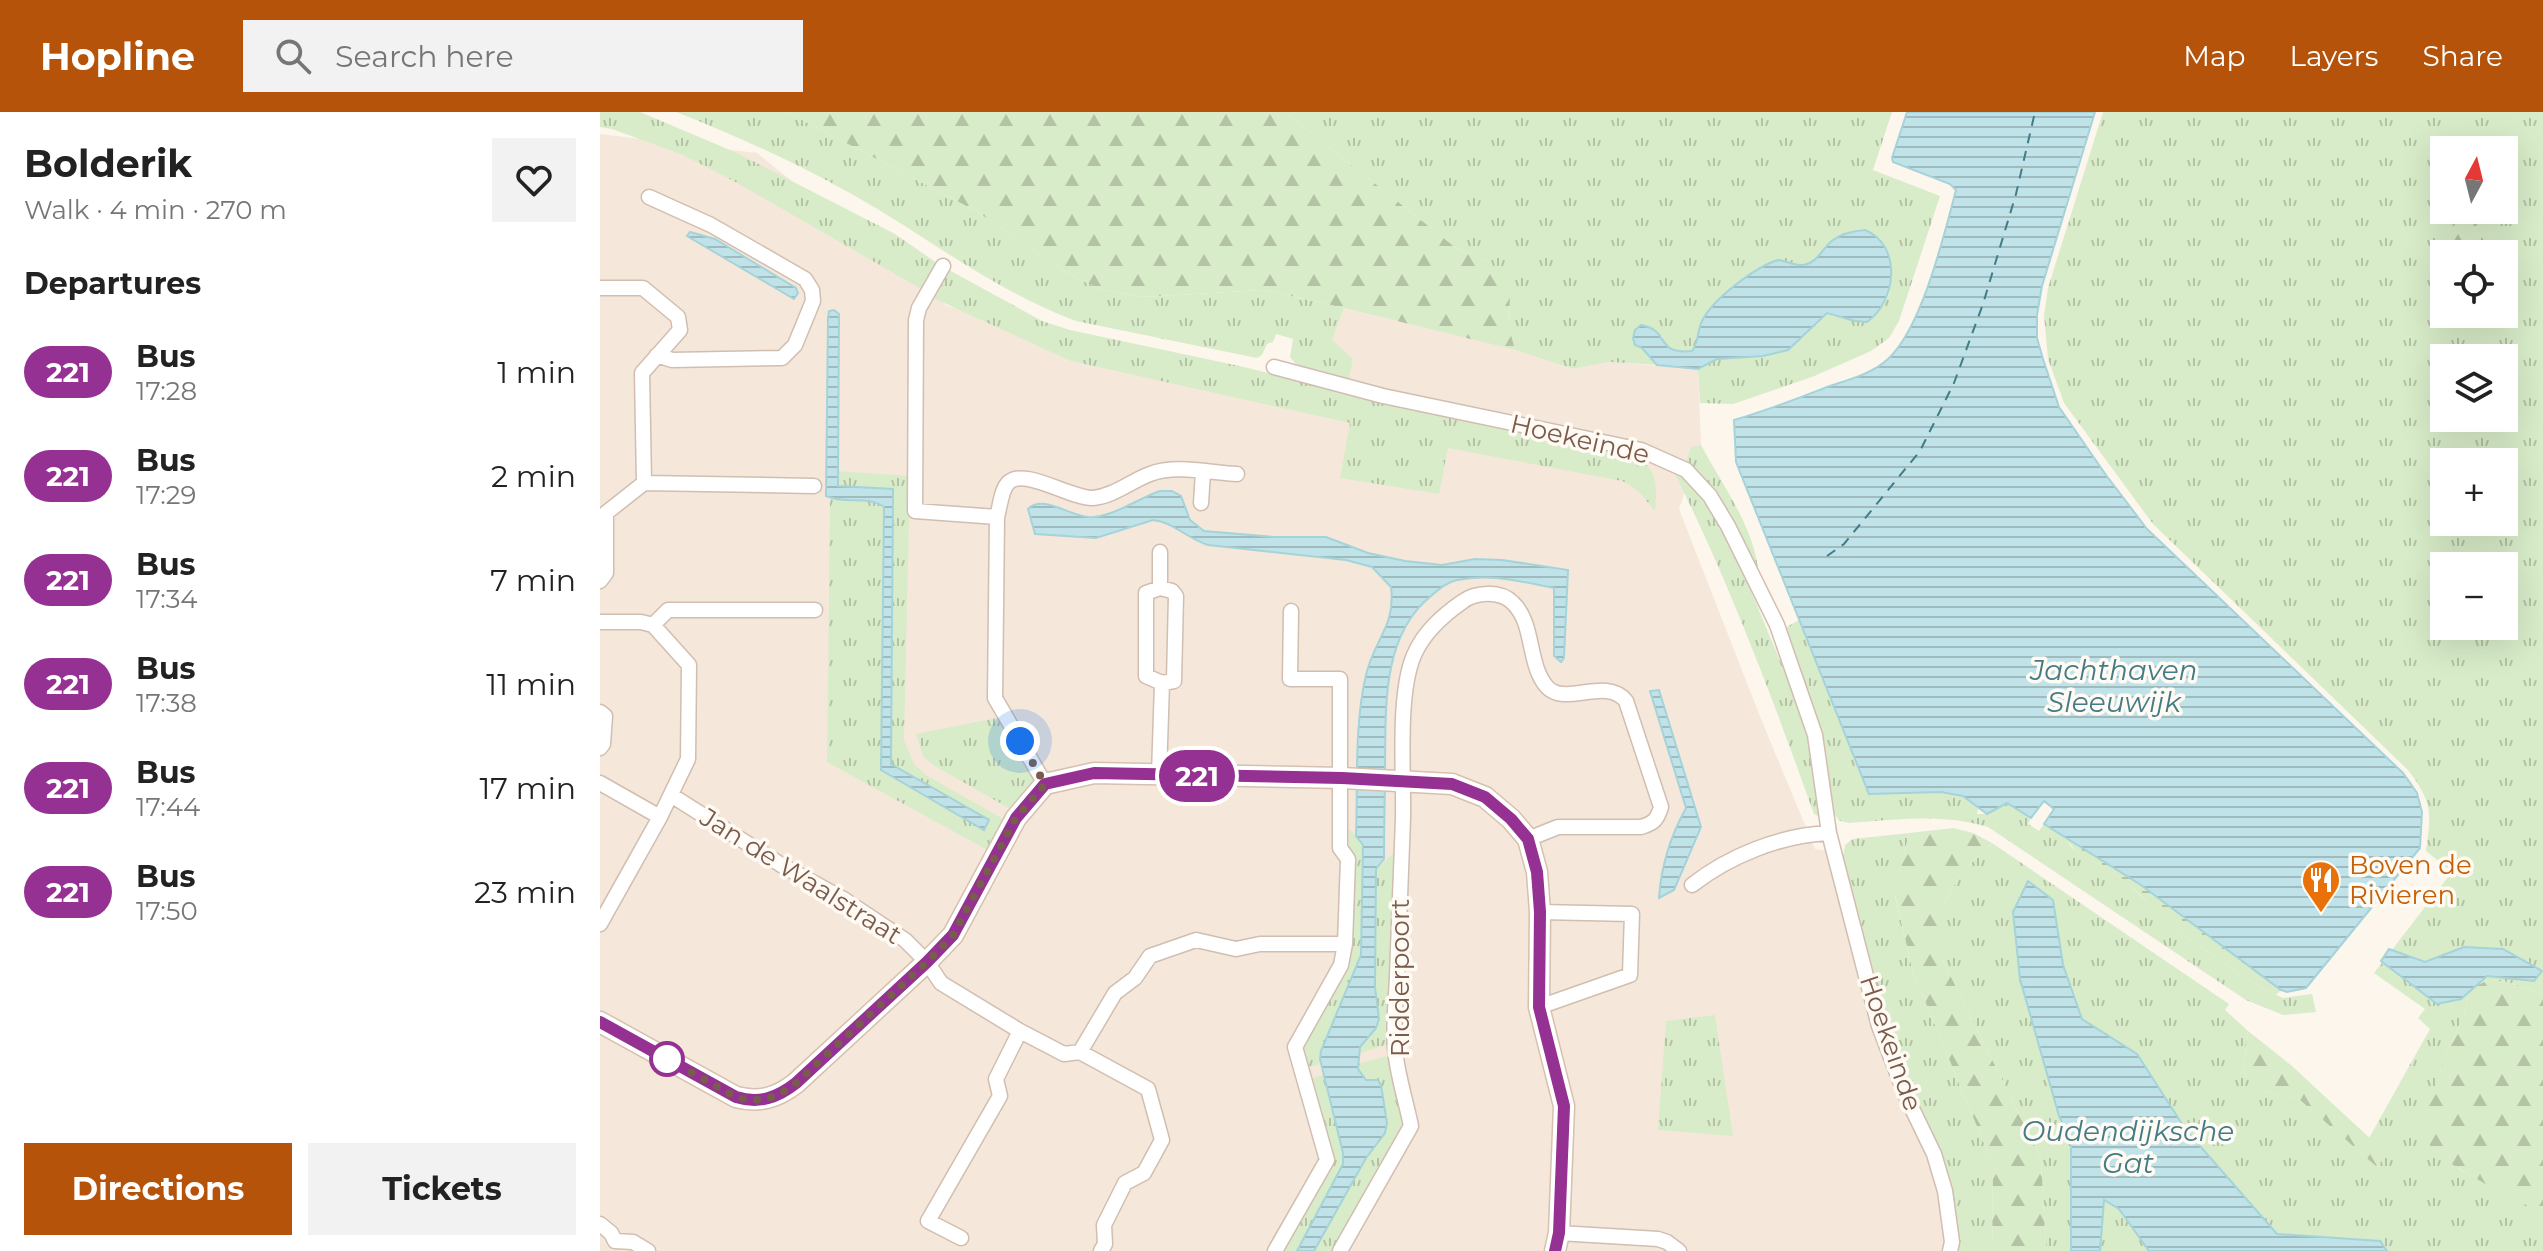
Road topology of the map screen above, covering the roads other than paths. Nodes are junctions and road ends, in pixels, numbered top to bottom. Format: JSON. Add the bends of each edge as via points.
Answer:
{"nodes":[{"id":1,"x":649,"y":197,"type":"dead end"},
{"id":2,"x":943,"y":266,"type":"dead end"},
{"id":3,"x":600,"y":288,"type":"edge"},
{"id":4,"x":657,"y":355,"type":"junction"},
{"id":5,"x":1274,"y":367,"type":"dead end"},
{"id":6,"x":1203,"y":472,"type":"junction"},
{"id":7,"x":1237,"y":474,"type":"dead end"},
{"id":8,"x":644,"y":483,"type":"junction"},
{"id":9,"x":814,"y":486,"type":"dead end"},
{"id":10,"x":1201,"y":503,"type":"dead end"},
{"id":11,"x":603,"y":512,"type":"edge"},
{"id":12,"x":997,"y":517,"type":"junction"},
{"id":13,"x":1160,"y":552,"type":"dead end"},
{"id":14,"x":600,"y":581,"type":"edge"},
{"id":15,"x":1160,"y":588,"type":"junction"},
{"id":16,"x":815,"y":610,"type":"dead end"},
{"id":17,"x":1291,"y":611,"type":"dead end"},
{"id":18,"x":600,"y":622,"type":"edge"},
{"id":19,"x":653,"y":625,"type":"junction"},
{"id":20,"x":1162,"y":683,"type":"junction"},
{"id":21,"x":600,"y":712,"type":"edge"},
{"id":22,"x":600,"y":748,"type":"edge"},
{"id":23,"x":1159,"y":775,"type":"junction"},
{"id":24,"x":1348,"y":779,"type":"junction"},
{"id":25,"x":1396,"y":782,"type":"junction"},
{"id":26,"x":600,"y":783,"type":"edge"},
{"id":27,"x":1045,"y":784,"type":"junction"},
{"id":28,"x":671,"y":795,"type":"junction"},
{"id":29,"x":660,"y":817,"type":"junction"},
{"id":30,"x":1829,"y":833,"type":"junction"},
{"id":31,"x":1528,"y":839,"type":"junction"},
{"id":32,"x":1692,"y":885,"type":"dead end"},
{"id":33,"x":1540,"y":912,"type":"junction"},
{"id":34,"x":600,"y":924,"type":"edge"},
{"id":35,"x":1345,"y":944,"type":"junction"},
{"id":36,"x":927,"y":962,"type":"junction"},
{"id":37,"x":1539,"y":1007,"type":"junction"},
{"id":38,"x":600,"y":1022,"type":"edge"},
{"id":39,"x":1020,"y":1031,"type":"junction"},
{"id":40,"x":1080,"y":1052,"type":"junction"},
{"id":41,"x":600,"y":1224,"type":"edge"},
{"id":42,"x":961,"y":1238,"type":"dead end"},
{"id":43,"x":1557,"y":1242,"type":"edge"},
{"id":44,"x":613,"y":1246,"type":"edge"},
{"id":45,"x":648,"y":1251,"type":"edge"},
{"id":46,"x":1101,"y":1251,"type":"edge"},
{"id":47,"x":1275,"y":1251,"type":"edge"},
{"id":48,"x":1340,"y":1251,"type":"edge"},
{"id":49,"x":1679,"y":1251,"type":"edge"},
{"id":50,"x":1950,"y":1251,"type":"edge"}],
"edges":[{"from":1,"to":4,"type":"street","via":[[711,225],[805,279],[813,301],[795,345],[782,358],[672,360]]},
{"from":2,"to":12,"type":"street","via":[[916,320],[915,511]]},
{"from":3,"to":4,"type":"street","via":[[643,288],[678,317],[680,330]]},
{"from":4,"to":8,"type":"street","via":[[642,373]]},
{"from":5,"to":30,"type":"street","name":"Hoekeinde","via":[[1383,396],[1641,450],[1686,470],[1728,526],[1777,625],[1815,735]]},
{"from":6,"to":7,"type":"street"},
{"from":6,"to":10,"type":"street"},
{"from":6,"to":12,"type":"street","via":[[1152,473],[1094,498],[1020,477],[1004,490]]},
{"from":8,"to":9,"type":"street"},
{"from":8,"to":11,"type":"street"},
{"from":11,"to":14,"type":"street","via":[[606,573]]},
{"from":12,"to":27,"type":"street","via":[[995,698]]},
{"from":13,"to":15,"type":"street"},
{"from":15,"to":20,"type":"street","via":[[1146,593],[1145,662],[1146,676]]},
{"from":15,"to":20,"type":"street","via":[[1176,596],[1174,681]]},
{"from":16,"to":19,"type":"street","via":[[668,610]]},
{"from":17,"to":24,"type":"street","via":[[1290,679],[1340,679],[1339,761]]},
{"from":18,"to":19,"type":"street"},
{"from":19,"to":28,"type":"street","via":[[689,665],[688,759]]},
{"from":20,"to":23,"type":"street"},
{"from":21,"to":22,"type":"street","via":[[605,716]]},
{"from":23,"to":24,"type":"street"},
{"from":23,"to":27,"type":"street","via":[[1094,773]]},
{"from":24,"to":25,"type":"street"},
{"from":24,"to":35,"type":"street","via":[[1340,848],[1348,859]]},
{"from":25,"to":31,"type":"street","via":[[1452,784],[1485,797]]},
{"from":25,"to":31,"type":"street","name":"Ridderpoort","via":[[1405,687],[1414,654],[1435,622],[1467,598],[1482,593],[1513,602],[1549,690],[1610,691],[1626,701],[1661,807],[1658,818],[1641,827],[1558,827]]},
{"from":25,"to":48,"type":"street","name":"Ridderpoort","via":[[1395,1050],[1411,1126]]},
{"from":26,"to":29,"type":"street"},
{"from":27,"to":36,"type":"street","via":[[1016,818],[953,935]]},
{"from":28,"to":29,"type":"street"},
{"from":28,"to":36,"type":"street","name":"Jan de Waalstraat","via":[[868,915]]},
{"from":29,"to":34,"type":"street"},
{"from":30,"to":32,"type":"street","via":[[1803,834],[1729,861]]},
{"from":30,"to":50,"type":"street","name":"Hoekeinde","via":[[1879,1026],[1945,1191]]},
{"from":31,"to":33,"type":"street"},
{"from":33,"to":37,"type":"street"},
{"from":33,"to":37,"type":"street","via":[[1632,914],[1630,975]]},
{"from":35,"to":40,"type":"street","via":[[1236,949],[1196,940],[1150,956],[1135,978],[1115,993]]},
{"from":35,"to":47,"type":"street","via":[[1341,965],[1295,1047],[1327,1160]]},
{"from":36,"to":38,"type":"street","via":[[796,1083],[767,1099],[736,1097]]},
{"from":36,"to":39,"type":"street","name":"Jan de Waalstraat","via":[[941,983]]},
{"from":37,"to":43,"type":"street","via":[[1564,1106]]},
{"from":39,"to":40,"type":"street","name":"Jan de Waalstraat","via":[[1064,1054]]},
{"from":39,"to":42,"type":"street","via":[[996,1079],[1000,1096],[928,1221]]},
{"from":40,"to":46,"type":"street","name":"Jan de Waalstraat","via":[[1148,1089],[1162,1140],[1144,1173],[1125,1183],[1104,1225]]},
{"from":41,"to":44,"type":"street","via":[[611,1233]]},
{"from":43,"to":49,"type":"street","via":[[1658,1239]]},
{"from":44,"to":45,"type":"street","via":[[633,1242]]}]}
